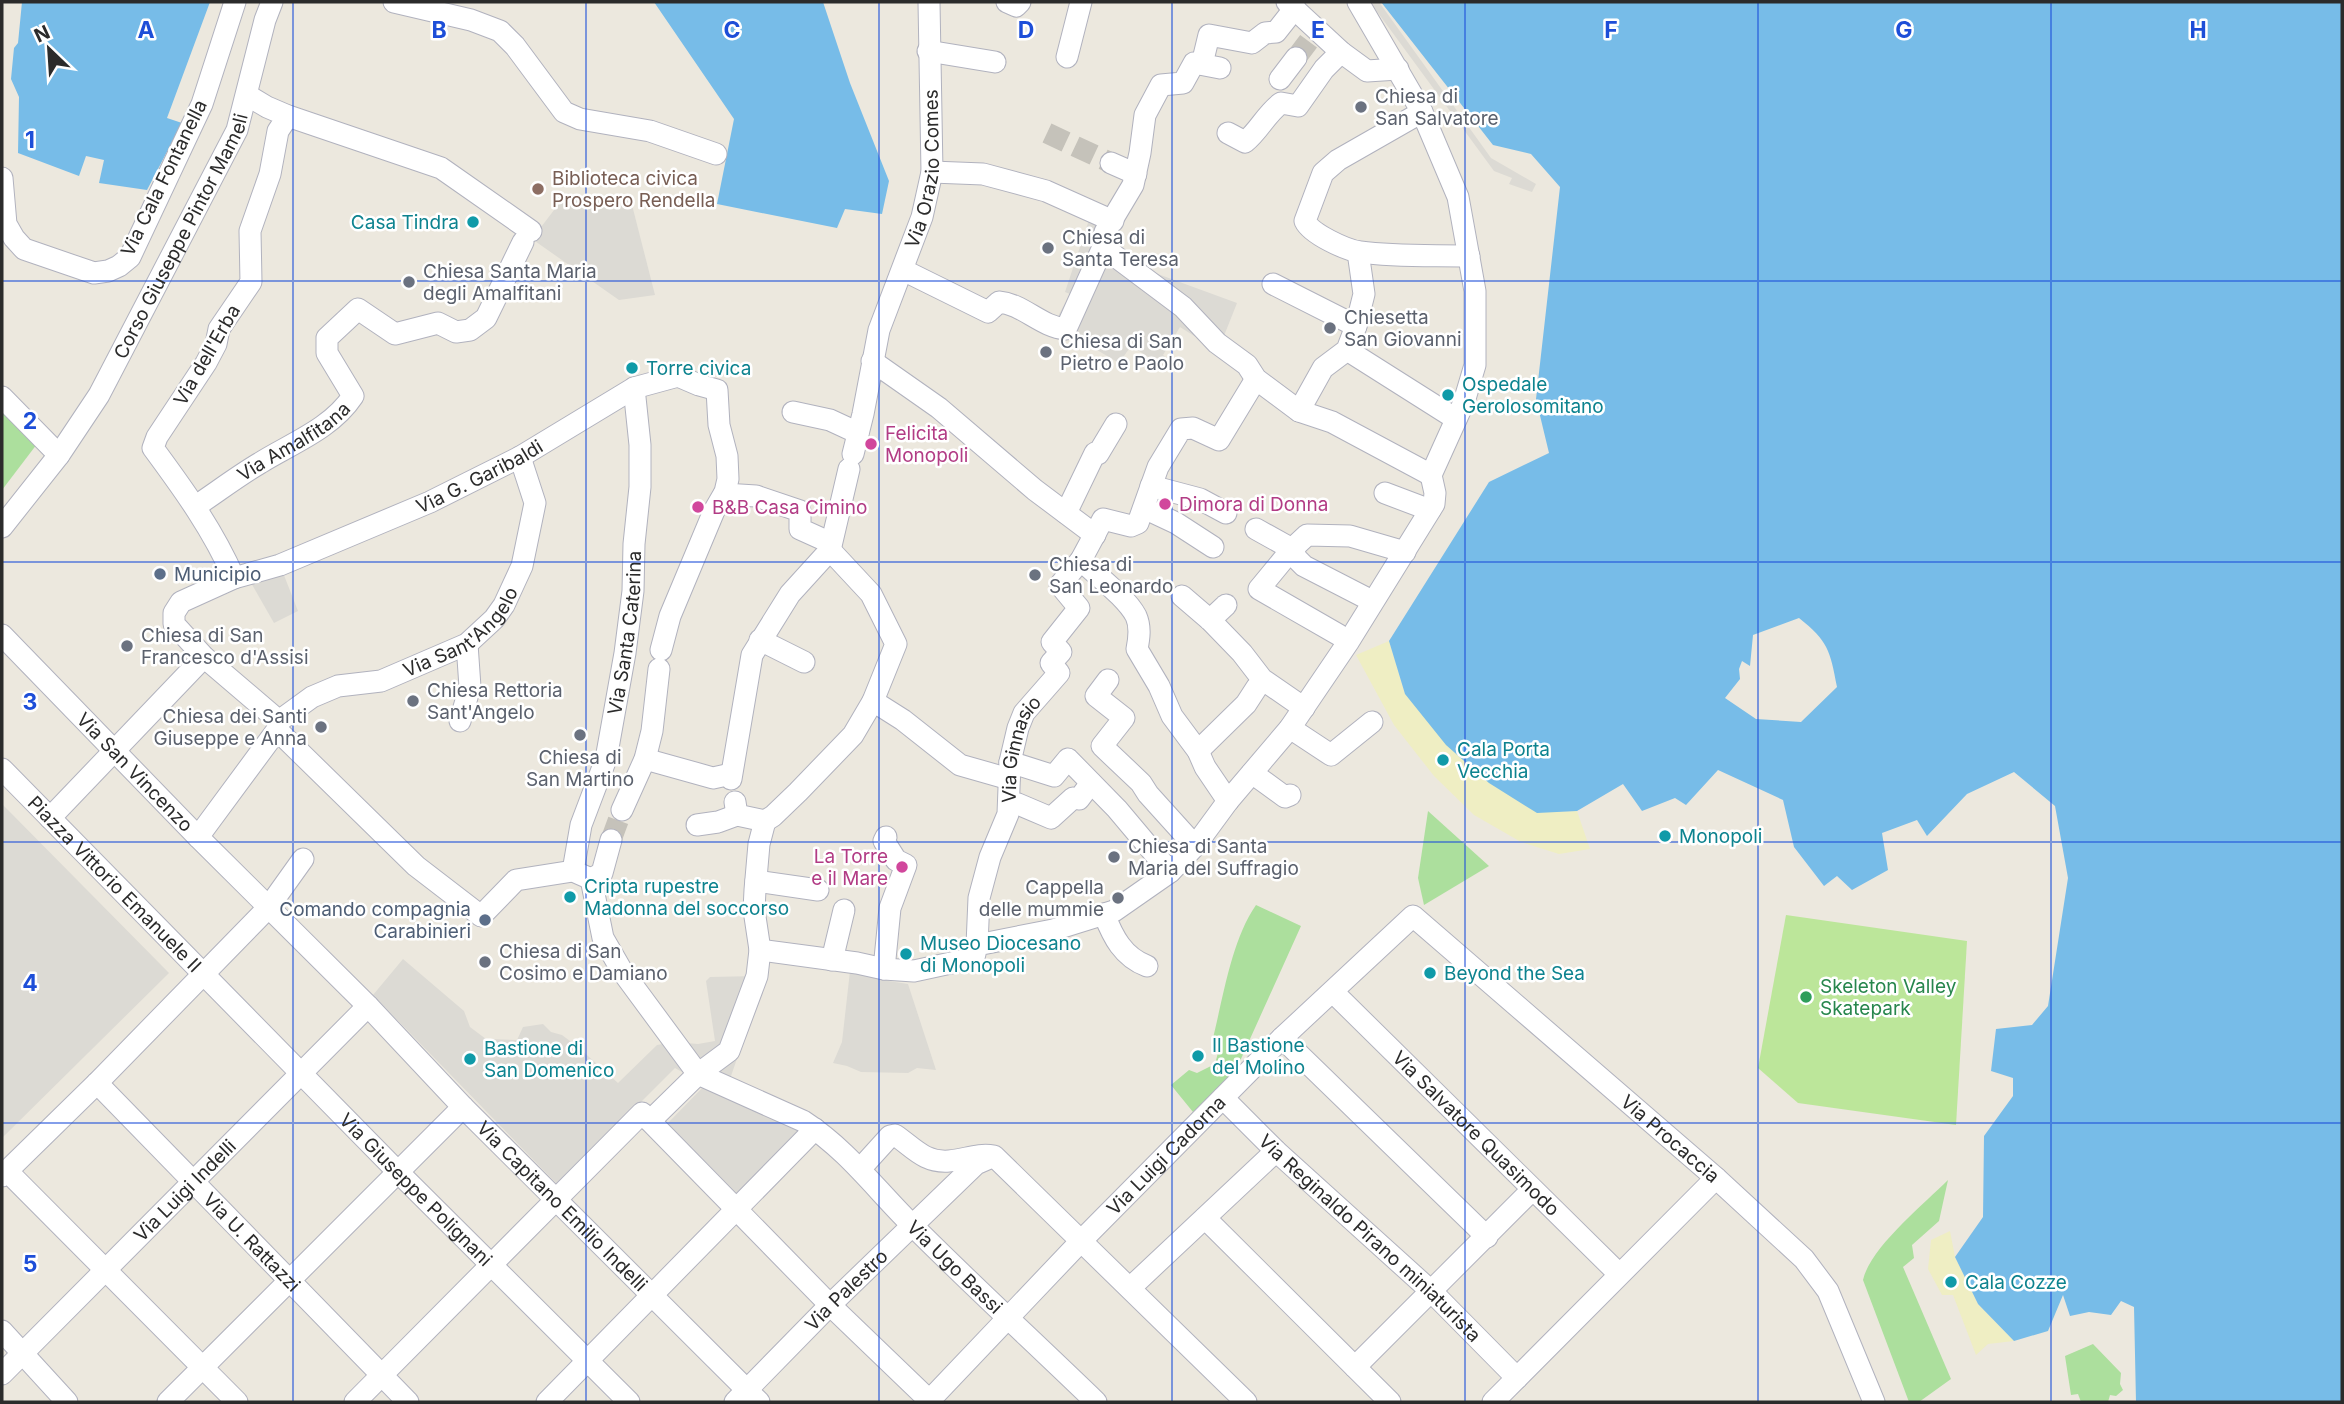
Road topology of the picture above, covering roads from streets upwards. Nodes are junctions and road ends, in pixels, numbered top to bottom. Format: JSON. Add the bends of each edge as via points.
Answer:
{"nodes":[{"id":1,"x":234,"y":2,"type":"edge"},
{"id":2,"x":272,"y":2,"type":"edge"},
{"id":3,"x":394,"y":2,"type":"edge"},
{"id":4,"x":929,"y":2,"type":"edge"},
{"id":5,"x":1007,"y":2,"type":"edge"},
{"id":6,"x":1020,"y":2,"type":"edge"},
{"id":7,"x":1081,"y":2,"type":"edge"},
{"id":8,"x":1358,"y":2,"type":"edge"},
{"id":9,"x":1291,"y":5,"type":"edge"},
{"id":10,"x":928,"y":51,"type":"junction"},
{"id":11,"x":1341,"y":52,"type":"junction"},
{"id":12,"x":1067,"y":57,"type":"dead end"},
{"id":13,"x":1296,"y":58,"type":"tunnel mouth"},
{"id":14,"x":995,"y":62,"type":"dead end"},
{"id":15,"x":1398,"y":69,"type":"junction"},
{"id":16,"x":1280,"y":79,"type":"dead end"},
{"id":17,"x":247,"y":94,"type":"junction"},
{"id":18,"x":1422,"y":112,"type":"junction"},
{"id":19,"x":288,"y":116,"type":"junction"},
{"id":20,"x":1228,"y":133,"type":"dead end"},
{"id":21,"x":716,"y":154,"type":"dead end"},
{"id":22,"x":1111,"y":163,"type":"tunnel mouth"},
{"id":23,"x":932,"y":172,"type":"junction"},
{"id":24,"x":1136,"y":174,"type":"junction"},
{"id":25,"x":2,"y":178,"type":"edge"},
{"id":26,"x":1113,"y":221,"type":"junction"},
{"id":27,"x":1103,"y":247,"type":"junction"},
{"id":28,"x":1358,"y":252,"type":"junction"},
{"id":29,"x":1469,"y":256,"type":"junction"},
{"id":30,"x":903,"y":270,"type":"junction"},
{"id":31,"x":1273,"y":284,"type":"dead end"},
{"id":32,"x":1356,"y":326,"type":"junction"},
{"id":33,"x":1347,"y":349,"type":"junction"},
{"id":34,"x":872,"y":361,"type":"junction"},
{"id":35,"x":1256,"y":379,"type":"junction"},
{"id":36,"x":634,"y":388,"type":"junction"},
{"id":37,"x":2,"y":397,"type":"edge"},
{"id":38,"x":1299,"y":411,"type":"junction"},
{"id":39,"x":793,"y":412,"type":"dead end"},
{"id":40,"x":1456,"y":419,"type":"junction"},
{"id":41,"x":1116,"y":424,"type":"dead end"},
{"id":42,"x":858,"y":433,"type":"junction"},
{"id":43,"x":59,"y":455,"type":"junction"},
{"id":44,"x":520,"y":457,"type":"junction"},
{"id":45,"x":1431,"y":475,"type":"junction"},
{"id":46,"x":1151,"y":486,"type":"junction"},
{"id":47,"x":1384,"y":493,"type":"dead end"},
{"id":48,"x":724,"y":494,"type":"junction"},
{"id":49,"x":196,"y":506,"type":"junction"},
{"id":50,"x":1144,"y":508,"type":"junction"},
{"id":51,"x":1430,"y":510,"type":"junction"},
{"id":52,"x":1066,"y":513,"type":"junction"},
{"id":53,"x":1226,"y":513,"type":"dead end"},
{"id":54,"x":2,"y":527,"type":"edge"},
{"id":55,"x":1256,"y":529,"type":"dead end"},
{"id":56,"x":1095,"y":535,"type":"junction"},
{"id":57,"x":831,"y":547,"type":"junction"},
{"id":58,"x":1213,"y":547,"type":"dead end"},
{"id":59,"x":1292,"y":549,"type":"junction"},
{"id":60,"x":1405,"y":552,"type":"junction"},
{"id":61,"x":1081,"y":561,"type":"junction"},
{"id":62,"x":234,"y":578,"type":"junction"},
{"id":63,"x":1182,"y":596,"type":"dead end"},
{"id":64,"x":1372,"y":601,"type":"junction"},
{"id":65,"x":1226,"y":605,"type":"dead end"},
{"id":66,"x":1210,"y":620,"type":"junction"},
{"id":67,"x":2,"y":635,"type":"edge"},
{"id":68,"x":1343,"y":638,"type":"junction"},
{"id":69,"x":760,"y":640,"type":"junction"},
{"id":70,"x":467,"y":644,"type":"junction"},
{"id":71,"x":204,"y":657,"type":"junction"},
{"id":72,"x":804,"y":662,"type":"dead end"},
{"id":73,"x":1108,"y":680,"type":"dead end"},
{"id":74,"x":1256,"y":687,"type":"dead end"},
{"id":75,"x":873,"y":701,"type":"junction"},
{"id":76,"x":1304,"y":708,"type":"junction"},
{"id":77,"x":460,"y":721,"type":"dead end"},
{"id":78,"x":1372,"y":722,"type":"dead end"},
{"id":79,"x":278,"y":725,"type":"junction"},
{"id":80,"x":1290,"y":728,"type":"junction"},
{"id":81,"x":114,"y":751,"type":"junction"},
{"id":82,"x":1198,"y":751,"type":"junction"},
{"id":83,"x":645,"y":759,"type":"junction"},
{"id":84,"x":2,"y":769,"type":"edge"},
{"id":85,"x":1009,"y":770,"type":"junction"},
{"id":86,"x":1252,"y":773,"type":"junction"},
{"id":87,"x":1091,"y":783,"type":"junction"},
{"id":88,"x":1290,"y":795,"type":"dead end"},
{"id":89,"x":1228,"y":800,"type":"junction"},
{"id":90,"x":1009,"y":803,"type":"junction"},
{"id":91,"x":622,"y":810,"type":"tunnel mouth"},
{"id":92,"x":50,"y":818,"type":"junction"},
{"id":93,"x":765,"y":821,"type":"junction"},
{"id":94,"x":697,"y":825,"type":"dead end"},
{"id":95,"x":198,"y":837,"type":"junction"},
{"id":96,"x":886,"y":837,"type":"dead end"},
{"id":97,"x":611,"y":840,"type":"tunnel mouth"},
{"id":98,"x":1195,"y":846,"type":"junction"},
{"id":99,"x":303,"y":859,"type":"dead end"},
{"id":100,"x":1170,"y":872,"type":"junction"},
{"id":101,"x":582,"y":875,"type":"junction"},
{"id":102,"x":756,"y":881,"type":"junction"},
{"id":103,"x":818,"y":890,"type":"dead end"},
{"id":104,"x":268,"y":908,"type":"junction"},
{"id":105,"x":844,"y":910,"type":"dead end"},
{"id":106,"x":1104,"y":914,"type":"junction"},
{"id":107,"x":1413,"y":916,"type":"joint"},
{"id":108,"x":977,"y":945,"type":"junction"},
{"id":109,"x":760,"y":950,"type":"junction"},
{"id":110,"x":832,"y":960,"type":"junction"},
{"id":111,"x":1147,"y":966,"type":"dead end"},
{"id":112,"x":884,"y":969,"type":"junction"},
{"id":113,"x":205,"y":974,"type":"junction"},
{"id":114,"x":1333,"y":992,"type":"junction"},
{"id":115,"x":368,"y":1006,"type":"junction"},
{"id":116,"x":1282,"y":1038,"type":"junction"},
{"id":117,"x":301,"y":1072,"type":"junction"},
{"id":118,"x":698,"y":1074,"type":"junction"},
{"id":119,"x":97,"y":1083,"type":"junction"},
{"id":120,"x":1223,"y":1098,"type":"junction"},
{"id":121,"x":463,"y":1107,"type":"junction"},
{"id":122,"x":646,"y":1117,"type":"junction"},
{"id":123,"x":815,"y":1129,"type":"junction"},
{"id":124,"x":1276,"y":1151,"type":"junction"},
{"id":125,"x":994,"y":1156,"type":"junction"},
{"id":126,"x":861,"y":1168,"type":"junction"},
{"id":127,"x":397,"y":1171,"type":"junction"},
{"id":128,"x":4,"y":1173,"type":"edge"},
{"id":129,"x":1716,"y":1178,"type":"junction"},
{"id":130,"x":193,"y":1180,"type":"junction"},
{"id":131,"x":1532,"y":1190,"type":"junction"},
{"id":132,"x":555,"y":1200,"type":"junction"},
{"id":133,"x":737,"y":1210,"type":"junction"},
{"id":134,"x":1205,"y":1218,"type":"junction"},
{"id":135,"x":912,"y":1225,"type":"junction"},
{"id":136,"x":1487,"y":1237,"type":"junction"},
{"id":137,"x":1082,"y":1240,"type":"junction"},
{"id":138,"x":492,"y":1264,"type":"junction"},
{"id":139,"x":105,"y":1269,"type":"junction"},
{"id":140,"x":1619,"y":1274,"type":"junction"},
{"id":141,"x":288,"y":1280,"type":"junction"},
{"id":142,"x":1130,"y":1288,"type":"junction"},
{"id":143,"x":1432,"y":1292,"type":"junction"},
{"id":144,"x":652,"y":1296,"type":"junction"},
{"id":145,"x":830,"y":1306,"type":"junction"},
{"id":146,"x":1008,"y":1318,"type":"junction"},
{"id":147,"x":2,"y":1331,"type":"edge"},
{"id":148,"x":23,"y":1353,"type":"junction"},
{"id":149,"x":588,"y":1361,"type":"junction"},
{"id":150,"x":202,"y":1367,"type":"junction"},
{"id":151,"x":1355,"y":1367,"type":"junction"},
{"id":152,"x":2,"y":1374,"type":"edge"},
{"id":153,"x":381,"y":1375,"type":"junction"},
{"id":154,"x":1517,"y":1378,"type":"junction"},
{"id":155,"x":747,"y":1398,"type":"edge"},
{"id":156,"x":67,"y":1402,"type":"edge"},
{"id":157,"x":168,"y":1402,"type":"edge"},
{"id":158,"x":237,"y":1402,"type":"edge"},
{"id":159,"x":355,"y":1402,"type":"edge"},
{"id":160,"x":408,"y":1402,"type":"edge"},
{"id":161,"x":547,"y":1402,"type":"edge"},
{"id":162,"x":629,"y":1402,"type":"edge"},
{"id":163,"x":929,"y":1402,"type":"edge"},
{"id":164,"x":1096,"y":1402,"type":"edge"},
{"id":165,"x":1246,"y":1402,"type":"edge"},
{"id":166,"x":1390,"y":1402,"type":"edge"},
{"id":167,"x":1493,"y":1402,"type":"edge"},
{"id":168,"x":1874,"y":1402,"type":"edge"}],
"edges":[{"from":1,"to":25,"type":"street","name":"Via Cala Fontanella","via":[[202,104],[130,257],[119,266],[94,273],[24,248],[6,224]]},
{"from":2,"to":17,"type":"street","name":"Corso Giuseppe Pintor Mameli"},
{"from":3,"to":21,"type":"street","via":[[500,31],[564,112],[650,131]]},
{"from":4,"to":10,"type":"street","name":"Via Orazio Comes"},
{"from":5,"to":6,"type":"street","via":[[1016,6]]},
{"from":7,"to":12,"type":"street"},
{"from":8,"to":15,"type":"street"},
{"from":9,"to":11,"type":"street"},
{"from":9,"to":24,"type":"street","via":[[1276,32],[1265,33],[1252,43],[1209,35],[1211,66],[1194,63],[1183,83],[1161,85],[1145,115]]},
{"from":10,"to":14,"type":"street"},
{"from":10,"to":23,"type":"street","name":"Via Orazio Comes"},
{"from":11,"to":15,"type":"street","via":[[1367,71]]},
{"from":11,"to":20,"type":"street","via":[[1298,106],[1281,103],[1245,142]]},
{"from":13,"to":16,"type":"street"},
{"from":15,"to":18,"type":"street"},
{"from":17,"to":19,"type":"street"},
{"from":17,"to":43,"type":"street","name":"Corso Giuseppe Pintor Mameli","via":[[237,130],[99,395]]},
{"from":18,"to":28,"type":"street","via":[[1323,173],[1305,221],[1316,234]]},
{"from":18,"to":29,"type":"street","via":[[1458,197]]},
{"from":19,"to":49,"type":"street","name":"Via dell'Erba","via":[[278,131],[270,174],[250,231],[251,282],[219,329],[206,363],[153,448]]},
{"from":19,"to":49,"type":"street","name":"Via Amalfitana","via":[[441,168],[527,236],[486,318],[470,330],[456,332],[438,323],[395,334],[358,310],[327,338],[327,353],[352,396],[344,410]]},
{"from":22,"to":24,"type":"street"},
{"from":23,"to":26,"type":"street","via":[[983,174],[1046,191]]},
{"from":23,"to":30,"type":"street","name":"Via Orazio Comes"},
{"from":24,"to":26,"type":"street"},
{"from":26,"to":27,"type":"street","via":[[1105,232]]},
{"from":27,"to":30,"type":"street","via":[[1066,329],[1055,328],[1009,303],[999,302],[988,312]]},
{"from":27,"to":35,"type":"street","via":[[1183,307],[1217,343],[1248,365]]},
{"from":28,"to":29,"type":"street"},
{"from":28,"to":32,"type":"street","via":[[1364,294]]},
{"from":29,"to":40,"type":"street","via":[[1476,354]]},
{"from":30,"to":34,"type":"street","name":"Via Orazio Comes"},
{"from":31,"to":32,"type":"street"},
{"from":32,"to":33,"type":"street"},
{"from":33,"to":38,"type":"street","via":[[1322,368]]},
{"from":33,"to":40,"type":"street"},
{"from":34,"to":42,"type":"street","name":"Via Orazio Comes"},
{"from":34,"to":52,"type":"street","via":[[939,408]]},
{"from":35,"to":38,"type":"street"},
{"from":35,"to":46,"type":"street","via":[[1219,440],[1193,428],[1181,429]]},
{"from":36,"to":44,"type":"street","name":"Via G. Garibaldi"},
{"from":36,"to":48,"type":"street","name":"Via G. Garibaldi","via":[[678,376],[716,390],[727,456]]},
{"from":36,"to":101,"type":"street","name":"Via Santa Caterina","via":[[640,487],[630,616],[606,759],[581,825]]},
{"from":37,"to":43,"type":"street"},
{"from":38,"to":45,"type":"street","via":[[1332,422]]},
{"from":39,"to":42,"type":"street","via":[[830,420]]},
{"from":40,"to":45,"type":"street"},
{"from":41,"to":52,"type":"street","via":[[1095,453]]},
{"from":42,"to":57,"type":"street","name":"Via Orazio Comes"},
{"from":43,"to":54,"type":"street","name":"Corso Giuseppe Pintor Mameli"},
{"from":44,"to":62,"type":"street","name":"Via G. Garibaldi","via":[[430,502],[280,565]]},
{"from":44,"to":70,"type":"street","name":"Via Sant'Angelo","via":[[535,503],[522,566],[504,605]]},
{"from":45,"to":51,"type":"street","via":[[1435,493]]},
{"from":46,"to":50,"type":"street"},
{"from":46,"to":53,"type":"street","via":[[1200,499]]},
{"from":47,"to":51,"type":"street"},
{"from":48,"to":57,"type":"street","via":[[756,496],[800,511],[800,529]]},
{"from":48,"to":83,"type":"street","via":[[670,616]]},
{"from":49,"to":62,"type":"street","name":"Via dell'Erba"},
{"from":50,"to":56,"type":"street","via":[[1138,523],[1131,526],[1103,519]]},
{"from":50,"to":58,"type":"street"},
{"from":51,"to":60,"type":"street"},
{"from":52,"to":56,"type":"street"},
{"from":55,"to":59,"type":"street"},
{"from":56,"to":61,"type":"street"},
{"from":57,"to":69,"type":"street","via":[[790,594]]},
{"from":57,"to":75,"type":"street","via":[[871,594],[896,644]]},
{"from":59,"to":60,"type":"street","via":[[1307,535],[1324,534],[1350,536]]},
{"from":59,"to":64,"type":"street","via":[[1304,565]]},
{"from":59,"to":68,"type":"street","via":[[1259,589]]},
{"from":60,"to":64,"type":"street"},
{"from":61,"to":82,"type":"street","via":[[1136,617],[1137,649],[1172,716]]},
{"from":61,"to":85,"type":"street","name":"Via Ginnasio","via":[[1060,585],[1079,608],[1052,642],[1061,652],[1051,663],[1059,673],[1024,713]]},
{"from":62,"to":71,"type":"street","via":[[181,601],[174,613],[174,624]]},
{"from":63,"to":66,"type":"street"},
{"from":64,"to":68,"type":"street"},
{"from":65,"to":66,"type":"street"},
{"from":66,"to":76,"type":"street","via":[[1262,679]]},
{"from":67,"to":81,"type":"street","name":"Via San Vincenzo"},
{"from":68,"to":76,"type":"street"},
{"from":69,"to":72,"type":"street"},
{"from":69,"to":83,"type":"street","via":[[752,655],[731,777],[713,778]]},
{"from":70,"to":77,"type":"street","via":[[470,687]]},
{"from":70,"to":79,"type":"street","name":"Via Sant'Angelo","via":[[381,681],[338,686],[312,697]]},
{"from":71,"to":79,"type":"street"},
{"from":71,"to":81,"type":"street"},
{"from":73,"to":98,"type":"street","via":[[1096,696],[1124,718],[1102,746]]},
{"from":74,"to":82,"type":"street","via":[[1246,704]]},
{"from":75,"to":85,"type":"street","via":[[960,765],[992,776]]},
{"from":75,"to":93,"type":"street","via":[[853,735]]},
{"from":76,"to":80,"type":"street"},
{"from":78,"to":80,"type":"street","via":[[1331,755]]},
{"from":79,"to":95,"type":"street","name":"Via Sant'Angelo"},
{"from":79,"to":101,"type":"street","via":[[324,778],[416,866],[481,916],[516,880]]},
{"from":80,"to":86,"type":"street"},
{"from":81,"to":92,"type":"street"},
{"from":81,"to":95,"type":"street","name":"Via San Vincenzo"},
{"from":82,"to":89,"type":"street"},
{"from":83,"to":91,"type":"street"},
{"from":84,"to":92,"type":"street","name":"Piazza Vittorio Emanuele II"},
{"from":85,"to":87,"type":"street","via":[[1054,776],[1068,759]]},
{"from":85,"to":90,"type":"street","name":"Via Ginnasio"},
{"from":86,"to":88,"type":"street","via":[[1285,797]]},
{"from":86,"to":89,"type":"street"},
{"from":87,"to":90,"type":"street","via":[[1079,799],[1073,798],[1051,818]]},
{"from":87,"to":100,"type":"street"},
{"from":89,"to":98,"type":"street"},
{"from":90,"to":108,"type":"street","name":"Via Ginnasio","via":[[979,898]]},
{"from":92,"to":113,"type":"street","name":"Piazza Vittorio Emanuele II"},
{"from":93,"to":94,"type":"street","via":[[736,808],[718,822]]},
{"from":93,"to":102,"type":"street"},
{"from":95,"to":104,"type":"street","name":"Via San Vincenzo"},
{"from":96,"to":112,"type":"street","via":[[896,860],[906,865],[890,908]]},
{"from":97,"to":101,"type":"street","via":[[601,873]]},
{"from":98,"to":100,"type":"street"},
{"from":99,"to":104,"type":"street"},
{"from":100,"to":106,"type":"street"},
{"from":101,"to":118,"type":"street","name":"Via Santa Caterina","via":[[603,938],[622,971]]},
{"from":102,"to":103,"type":"street"},
{"from":102,"to":109,"type":"street","via":[[754,909]]},
{"from":104,"to":113,"type":"street"},
{"from":104,"to":115,"type":"street","name":"Via San Vincenzo"},
{"from":105,"to":110,"type":"street"},
{"from":106,"to":108,"type":"street"},
{"from":106,"to":111,"type":"street","via":[[1116,942],[1136,962]]},
{"from":107,"to":114,"type":"street","name":"Via Luigi Cadorna"},
{"from":107,"to":129,"type":"street","name":"Via Procaccia"},
{"from":108,"to":112,"type":"street","via":[[974,958],[914,971]]},
{"from":109,"to":110,"type":"street"},
{"from":109,"to":118,"type":"street","via":[[757,976],[729,1051]]},
{"from":110,"to":112,"type":"street"},
{"from":113,"to":117,"type":"street","name":"Via Giuseppe Polignani"},
{"from":113,"to":119,"type":"street","name":"Piazza Vittorio Emanuele II"},
{"from":114,"to":116,"type":"street","name":"Via Luigi Cadorna"},
{"from":114,"to":131,"type":"street","name":"Via Salvatore Quasimodo"},
{"from":115,"to":117,"type":"street","name":"Via Luigi Indelli"},
{"from":115,"to":121,"type":"street","name":"Via Capitano Emilio Indelli"},
{"from":116,"to":120,"type":"street","name":"Via Luigi Cadorna"},
{"from":116,"to":136,"type":"street"},
{"from":117,"to":127,"type":"street","name":"Via Giuseppe Polignani"},
{"from":117,"to":130,"type":"street","name":"Via Luigi Indelli"},
{"from":118,"to":122,"type":"street"},
{"from":118,"to":123,"type":"street","name":"Via Ugo Bassi"},
{"from":119,"to":128,"type":"street","name":"Piazza Vittorio Emanuele II"},
{"from":119,"to":130,"type":"street","name":"Via U. Rattazzi"},
{"from":120,"to":124,"type":"street","name":"Via Reginaldo Pirano miniaturista"},
{"from":120,"to":137,"type":"street","name":"Via Luigi Cadorna"},
{"from":121,"to":127,"type":"street"},
{"from":121,"to":132,"type":"street","name":"Via Capitano Emilio Indelli"},
{"from":122,"to":132,"type":"street"},
{"from":122,"to":133,"type":"street"},
{"from":123,"to":126,"type":"street","name":"Via Ugo Bassi"},
{"from":123,"to":133,"type":"street"},
{"from":124,"to":134,"type":"street"},
{"from":124,"to":143,"type":"street","name":"Via Reginaldo Pirano miniaturista"},
{"from":125,"to":126,"type":"street","via":[[948,1161],[925,1157],[894,1135]]},
{"from":125,"to":135,"type":"street","name":"Via Palestro","via":[[976,1164]]},
{"from":125,"to":137,"type":"street"},
{"from":126,"to":135,"type":"street","name":"Via Ugo Bassi"},
{"from":127,"to":138,"type":"street","name":"Via Giuseppe Polignani"},
{"from":127,"to":141,"type":"street"},
{"from":128,"to":139,"type":"street"},
{"from":129,"to":140,"type":"street"},
{"from":129,"to":168,"type":"street","name":"Via Procaccia","via":[[1804,1259],[1828,1291]]},
{"from":130,"to":139,"type":"street","name":"Via Luigi Indelli"},
{"from":130,"to":141,"type":"street","name":"Via U. Rattazzi"},
{"from":131,"to":136,"type":"street"},
{"from":131,"to":140,"type":"street","name":"Via Salvatore Quasimodo"},
{"from":132,"to":138,"type":"street"},
{"from":132,"to":144,"type":"street","name":"Via Capitano Emilio Indelli"},
{"from":133,"to":144,"type":"street"},
{"from":133,"to":145,"type":"street"},
{"from":134,"to":142,"type":"street"},
{"from":134,"to":151,"type":"street"},
{"from":135,"to":145,"type":"street","name":"Via Palestro"},
{"from":135,"to":146,"type":"street","name":"Via Ugo Bassi"},
{"from":136,"to":143,"type":"street"},
{"from":137,"to":142,"type":"street"},
{"from":137,"to":146,"type":"street","name":"Via Luigi Cadorna"},
{"from":138,"to":149,"type":"street","name":"Via Giuseppe Polignani"},
{"from":138,"to":153,"type":"street"},
{"from":139,"to":148,"type":"street","name":"Via Luigi Indelli"},
{"from":139,"to":150,"type":"street"},
{"from":140,"to":154,"type":"street"},
{"from":141,"to":150,"type":"street"},
{"from":141,"to":153,"type":"street","name":"Via U. Rattazzi"},
{"from":142,"to":165,"type":"street"},
{"from":143,"to":151,"type":"street"},
{"from":143,"to":154,"type":"street","name":"Via Reginaldo Pirano miniaturista"},
{"from":144,"to":149,"type":"street"},
{"from":144,"to":155,"type":"street","name":"Via Capitano Emilio Indelli"},
{"from":145,"to":155,"type":"street","name":"Via Palestro"},
{"from":145,"to":163,"type":"street"},
{"from":146,"to":163,"type":"street","name":"Via Luigi Cadorna"},
{"from":146,"to":164,"type":"street","name":"Via Ugo Bassi"},
{"from":147,"to":148,"type":"street"},
{"from":148,"to":152,"type":"street","name":"Via Luigi Indelli"},
{"from":148,"to":156,"type":"street"},
{"from":149,"to":161,"type":"street"},
{"from":149,"to":162,"type":"street","name":"Via Giuseppe Polignani"},
{"from":150,"to":157,"type":"street"},
{"from":150,"to":158,"type":"street"},
{"from":151,"to":166,"type":"street"},
{"from":153,"to":159,"type":"street"},
{"from":153,"to":160,"type":"street","name":"Via U. Rattazzi"},
{"from":154,"to":167,"type":"street"}]}
